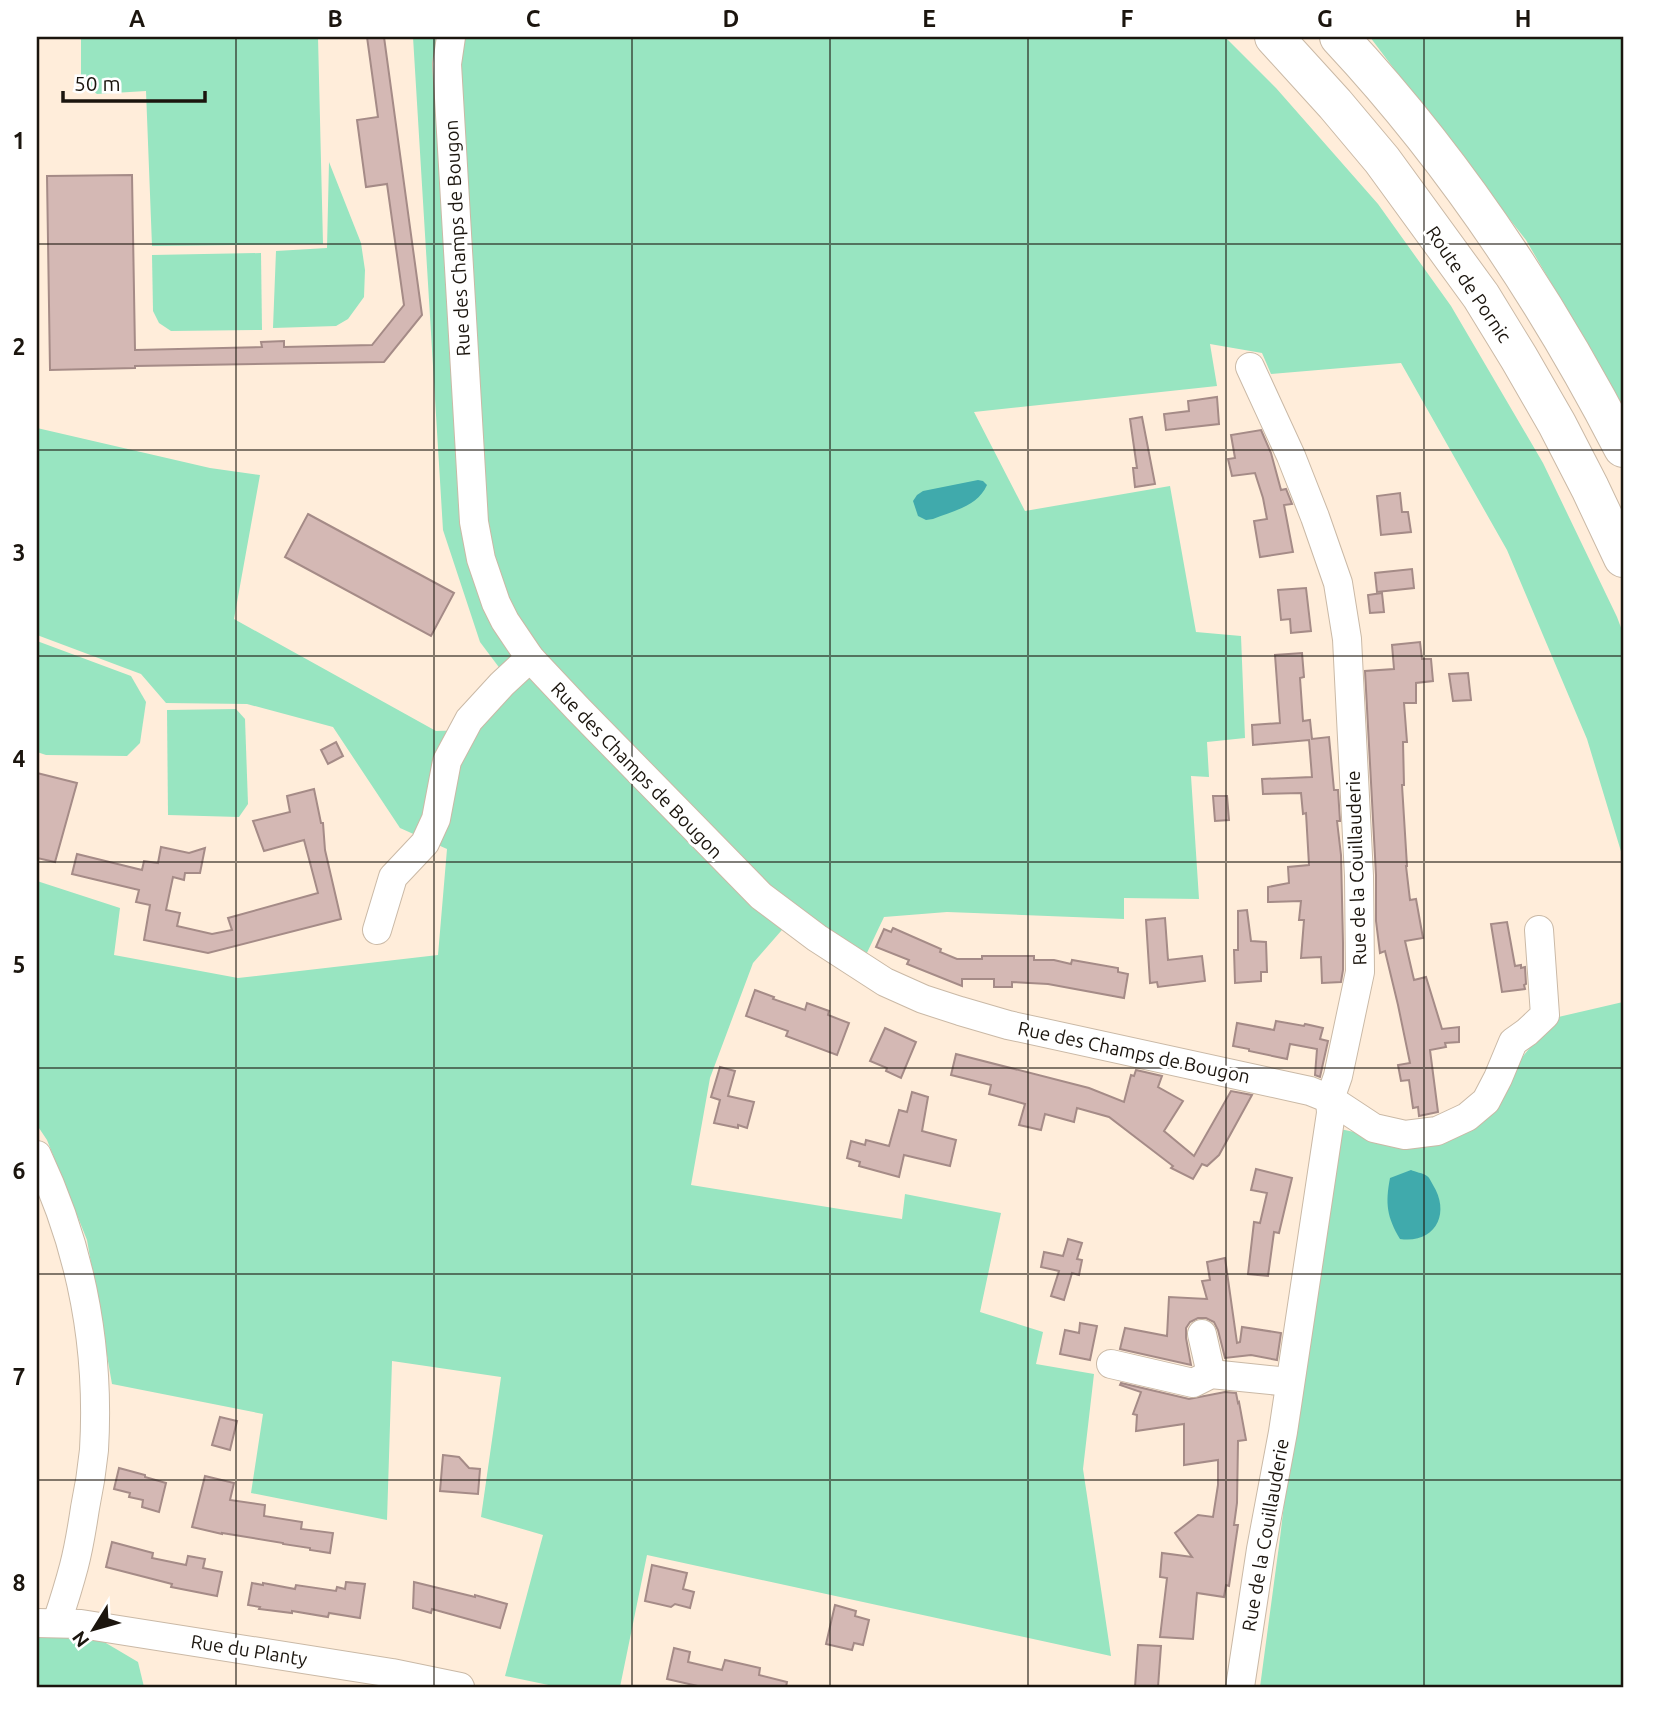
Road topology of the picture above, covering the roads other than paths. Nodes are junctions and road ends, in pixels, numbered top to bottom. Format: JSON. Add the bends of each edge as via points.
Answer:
{"nodes":[{"id":1,"x":451,"y":37,"type":"edge"},
{"id":2,"x":1248,"y":37,"type":"edge"},
{"id":3,"x":1274,"y":37,"type":"edge"},
{"id":4,"x":1339,"y":37,"type":"edge"},
{"id":5,"x":1382,"y":160,"type":"junction"},
{"id":6,"x":1250,"y":366,"type":"dead end"},
{"id":7,"x":1623,"y":448,"type":"edge"},
{"id":8,"x":1623,"y":558,"type":"edge"},
{"id":9,"x":530,"y":658,"type":"junction"},
{"id":10,"x":377,"y":930,"type":"dead end"},
{"id":11,"x":1539,"y":930,"type":"dead end"},
{"id":12,"x":1330,"y":1099,"type":"junction"},
{"id":13,"x":37,"y":1155,"type":"edge"},
{"id":14,"x":1202,"y":1334,"type":"dead end"},
{"id":15,"x":1111,"y":1364,"type":"dead end"},
{"id":16,"x":1211,"y":1374,"type":"junction"},
{"id":17,"x":1289,"y":1382,"type":"junction"},
{"id":18,"x":47,"y":1622,"type":"edge"},
{"id":19,"x":460,"y":1687,"type":"edge"},
{"id":20,"x":1240,"y":1687,"type":"edge"}],
"edges":[{"from":1,"to":9,"type":"street","name":"Rue des Champs de Bougon","via":[[447,64],[474,522],[496,603]]},
{"from":2,"to":5,"type":"highway","via":[[1349,146]]},
{"from":3,"to":5,"type":"highway","name":"Route de Pornic"},
{"from":4,"to":7,"type":"highway","via":[[1402,109],[1480,212],[1563,340]]},
{"from":5,"to":8,"type":"highway","name":"Route de Pornic","via":[[1519,358],[1591,488]]},
{"from":6,"to":12,"type":"street","name":"Rue de la Couillauderie","via":[[1291,456],[1334,570],[1347,639],[1360,972]]},
{"from":9,"to":10,"type":"street","via":[[470,720],[447,761],[436,819],[425,843],[393,877]]},
{"from":9,"to":12,"type":"street","name":"Rue des Champs de Bougon","via":[[761,896],[885,982],[923,999],[1008,1025]]},
{"from":11,"to":12,"type":"street","name":"Rue des Champs de Bougon","via":[[1545,1015],[1513,1042],[1486,1101],[1437,1131],[1405,1135],[1374,1128]]},
{"from":12,"to":17,"type":"street","name":"Rue de la Couillauderie"},
{"from":13,"to":18,"type":"street","via":[[57,1199],[79,1269],[95,1387],[94,1451],[75,1564]]},
{"from":14,"to":16,"type":"street"},
{"from":15,"to":16,"type":"street","via":[[1193,1383]]},
{"from":16,"to":17,"type":"street"},
{"from":17,"to":20,"type":"street","name":"Rue de la Couillauderie"},
{"from":18,"to":19,"type":"street","name":"Rue du Planty"}]}
